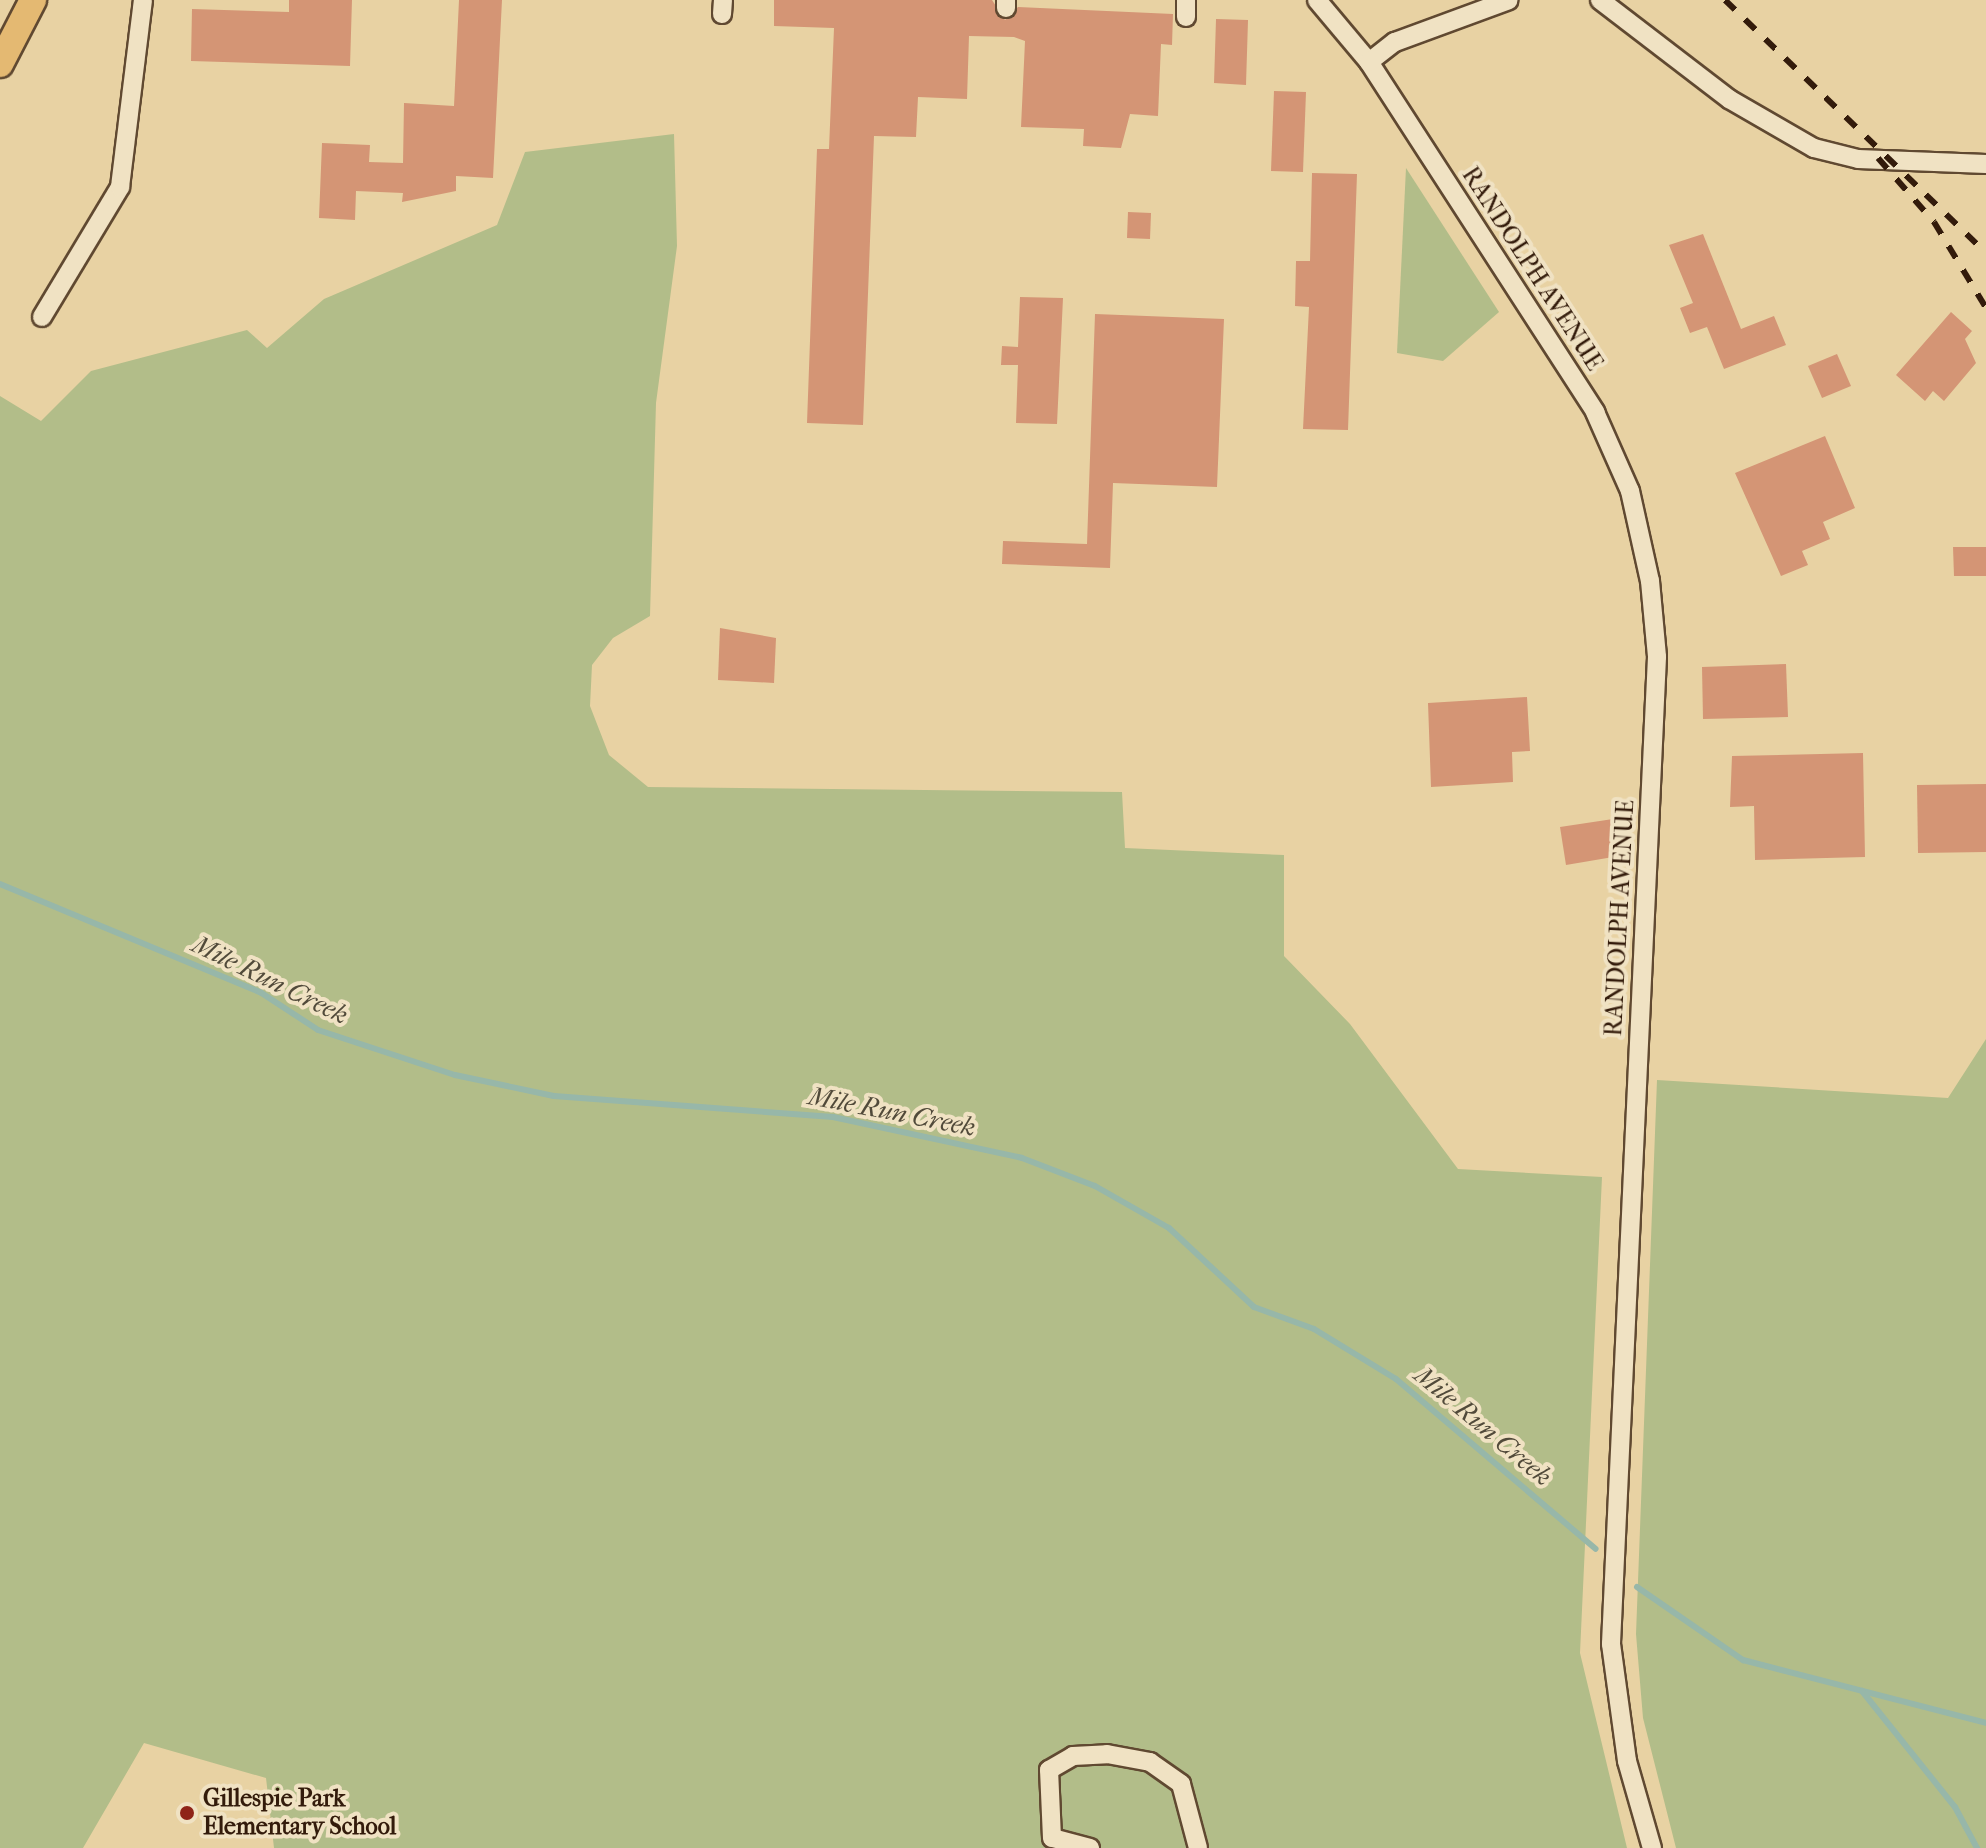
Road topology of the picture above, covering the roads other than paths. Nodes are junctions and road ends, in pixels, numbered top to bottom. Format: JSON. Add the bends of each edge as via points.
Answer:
{"nodes":[{"id":1,"x":26,"y":0,"type":"edge"},
{"id":2,"x":33,"y":0,"type":"edge"},
{"id":3,"x":143,"y":0,"type":"edge"},
{"id":4,"x":1317,"y":0,"type":"edge"},
{"id":5,"x":1509,"y":0,"type":"edge"},
{"id":6,"x":1600,"y":0,"type":"edge"},
{"id":7,"x":0,"y":31,"type":"edge"},
{"id":8,"x":1369,"y":62,"type":"junction"},
{"id":9,"x":0,"y":64,"type":"edge"},
{"id":10,"x":1986,"y":164,"type":"edge"},
{"id":11,"x":42,"y":317,"type":"dead end"},
{"id":12,"x":1090,"y":1848,"type":"edge"},
{"id":13,"x":1198,"y":1848,"type":"edge"},
{"id":14,"x":1652,"y":1848,"type":"edge"}],
"edges":[{"from":1,"to":7,"type":"highway"},
{"from":2,"to":9,"type":"highway"},
{"from":3,"to":11,"type":"street","via":[[120,187]]},
{"from":4,"to":8,"type":"street","name":"RANDOLPH AVENUE"},
{"from":5,"to":8,"type":"street","via":[[1395,42]]},
{"from":6,"to":10,"type":"street","via":[[1729,99],[1814,148],[1858,159]]},
{"from":8,"to":14,"type":"street","name":"RANDOLPH AVENUE","via":[[1595,412],[1630,491],[1650,581],[1657,657],[1611,1644],[1627,1761]]},
{"from":12,"to":13,"type":"street","via":[[1052,1838],[1049,1770],[1073,1756],[1107,1754],[1150,1762],[1181,1784]]}]}
